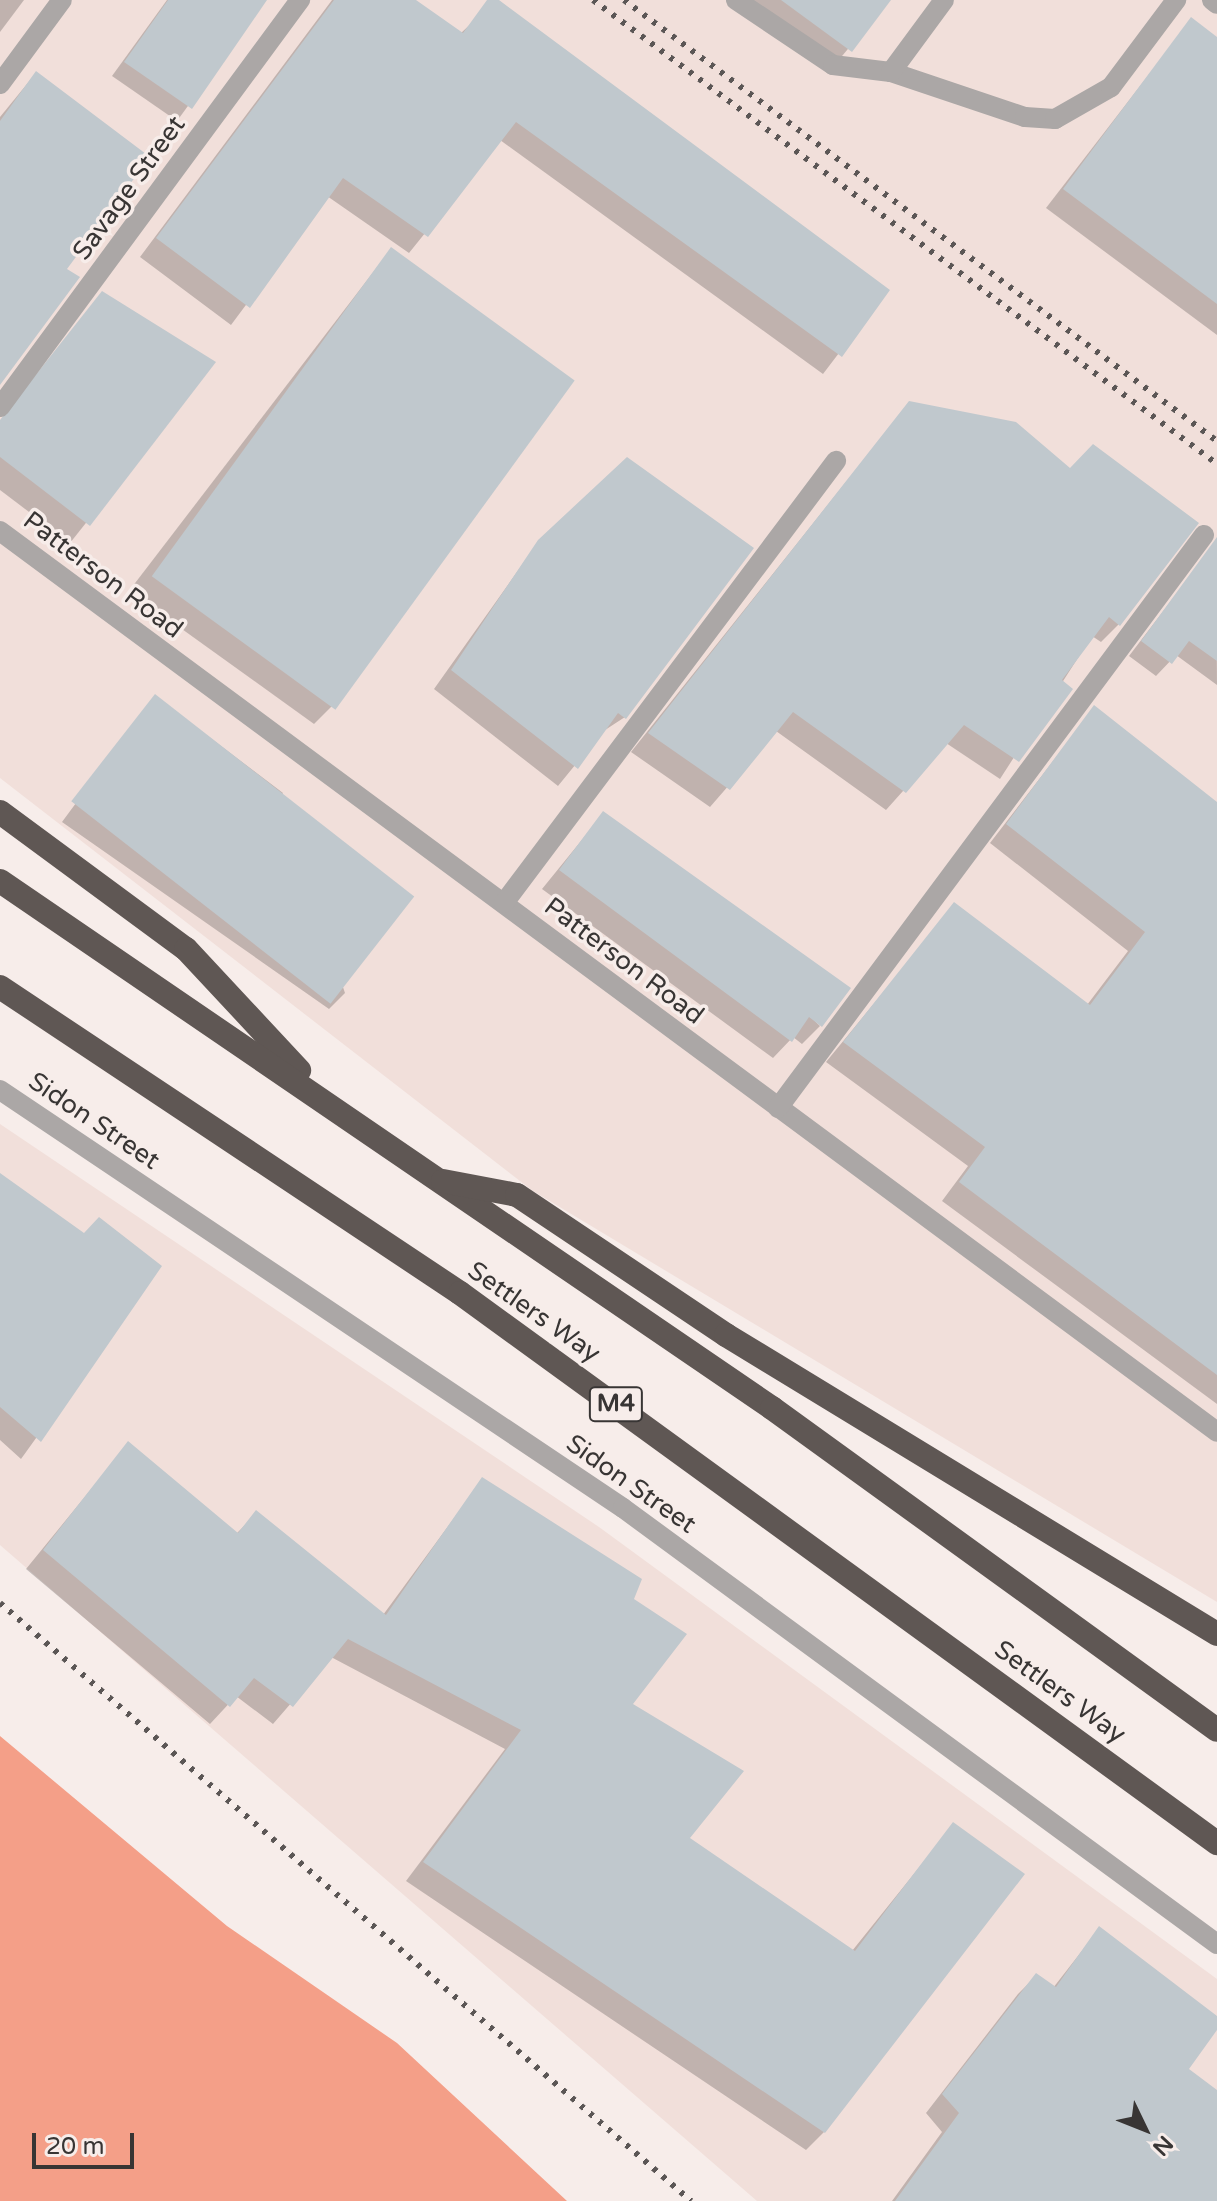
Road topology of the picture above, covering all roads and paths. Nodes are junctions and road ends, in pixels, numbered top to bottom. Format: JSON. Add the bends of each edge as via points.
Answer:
{"nodes":[{"id":1,"x":62,"y":0,"type":"edge"},
{"id":2,"x":300,"y":0,"type":"edge"},
{"id":3,"x":736,"y":0,"type":"edge"},
{"id":4,"x":944,"y":0,"type":"edge"},
{"id":5,"x":1176,"y":0,"type":"edge"},
{"id":6,"x":1212,"y":0,"type":"edge"},
{"id":7,"x":1217,"y":4,"type":"edge"},
{"id":8,"x":891,"y":72,"type":"junction"},
{"id":9,"x":0,"y":84,"type":"edge"},
{"id":10,"x":0,"y":407,"type":"edge"},
{"id":11,"x":836,"y":461,"type":"dead end"},
{"id":12,"x":0,"y":531,"type":"edge"},
{"id":13,"x":1204,"y":535,"type":"dead end"},
{"id":14,"x":0,"y":812,"type":"edge"},
{"id":15,"x":0,"y":881,"type":"edge"},
{"id":16,"x":504,"y":903,"type":"junction"},
{"id":17,"x":0,"y":987,"type":"edge"},
{"id":18,"x":0,"y":1090,"type":"edge"},
{"id":19,"x":326,"y":1099,"type":"junction"},
{"id":20,"x":778,"y":1108,"type":"junction"},
{"id":21,"x":433,"y":1180,"type":"junction"},
{"id":22,"x":1217,"y":1432,"type":"edge"},
{"id":23,"x":1217,"y":1634,"type":"edge"},
{"id":24,"x":1217,"y":1730,"type":"edge"},
{"id":25,"x":1217,"y":1843,"type":"edge"},
{"id":26,"x":1217,"y":1944,"type":"edge"}],
"edges":[{"from":1,"to":9,"type":"street"},
{"from":2,"to":10,"type":"street","name":"Savage Street"},
{"from":3,"to":8,"type":"street","via":[[821,59]]},
{"from":4,"to":8,"type":"street"},
{"from":5,"to":8,"type":"street","via":[[1111,87],[1055,119],[1025,117]]},
{"from":6,"to":7,"type":"street"},
{"from":11,"to":16,"type":"street"},
{"from":12,"to":16,"type":"street","name":"Patterson Road"},
{"from":13,"to":20,"type":"street"},
{"from":14,"to":19,"type":"highway","via":[[220,979]]},
{"from":15,"to":19,"type":"highway","name":"Settlers Way"},
{"from":16,"to":20,"type":"street","name":"Patterson Road"},
{"from":17,"to":25,"type":"highway","name":"Settlers Way","number":"M4","via":[[460,1293]]},
{"from":18,"to":26,"type":"street","name":"Sidon Street","via":[[623,1508]]},
{"from":19,"to":21,"type":"highway","name":"Settlers Way"},
{"from":20,"to":22,"type":"street","name":"Patterson Road"},
{"from":21,"to":23,"type":"highway","via":[[517,1195],[726,1335]]},
{"from":21,"to":24,"type":"highway","name":"Settlers Way","via":[[772,1408]]}]}
